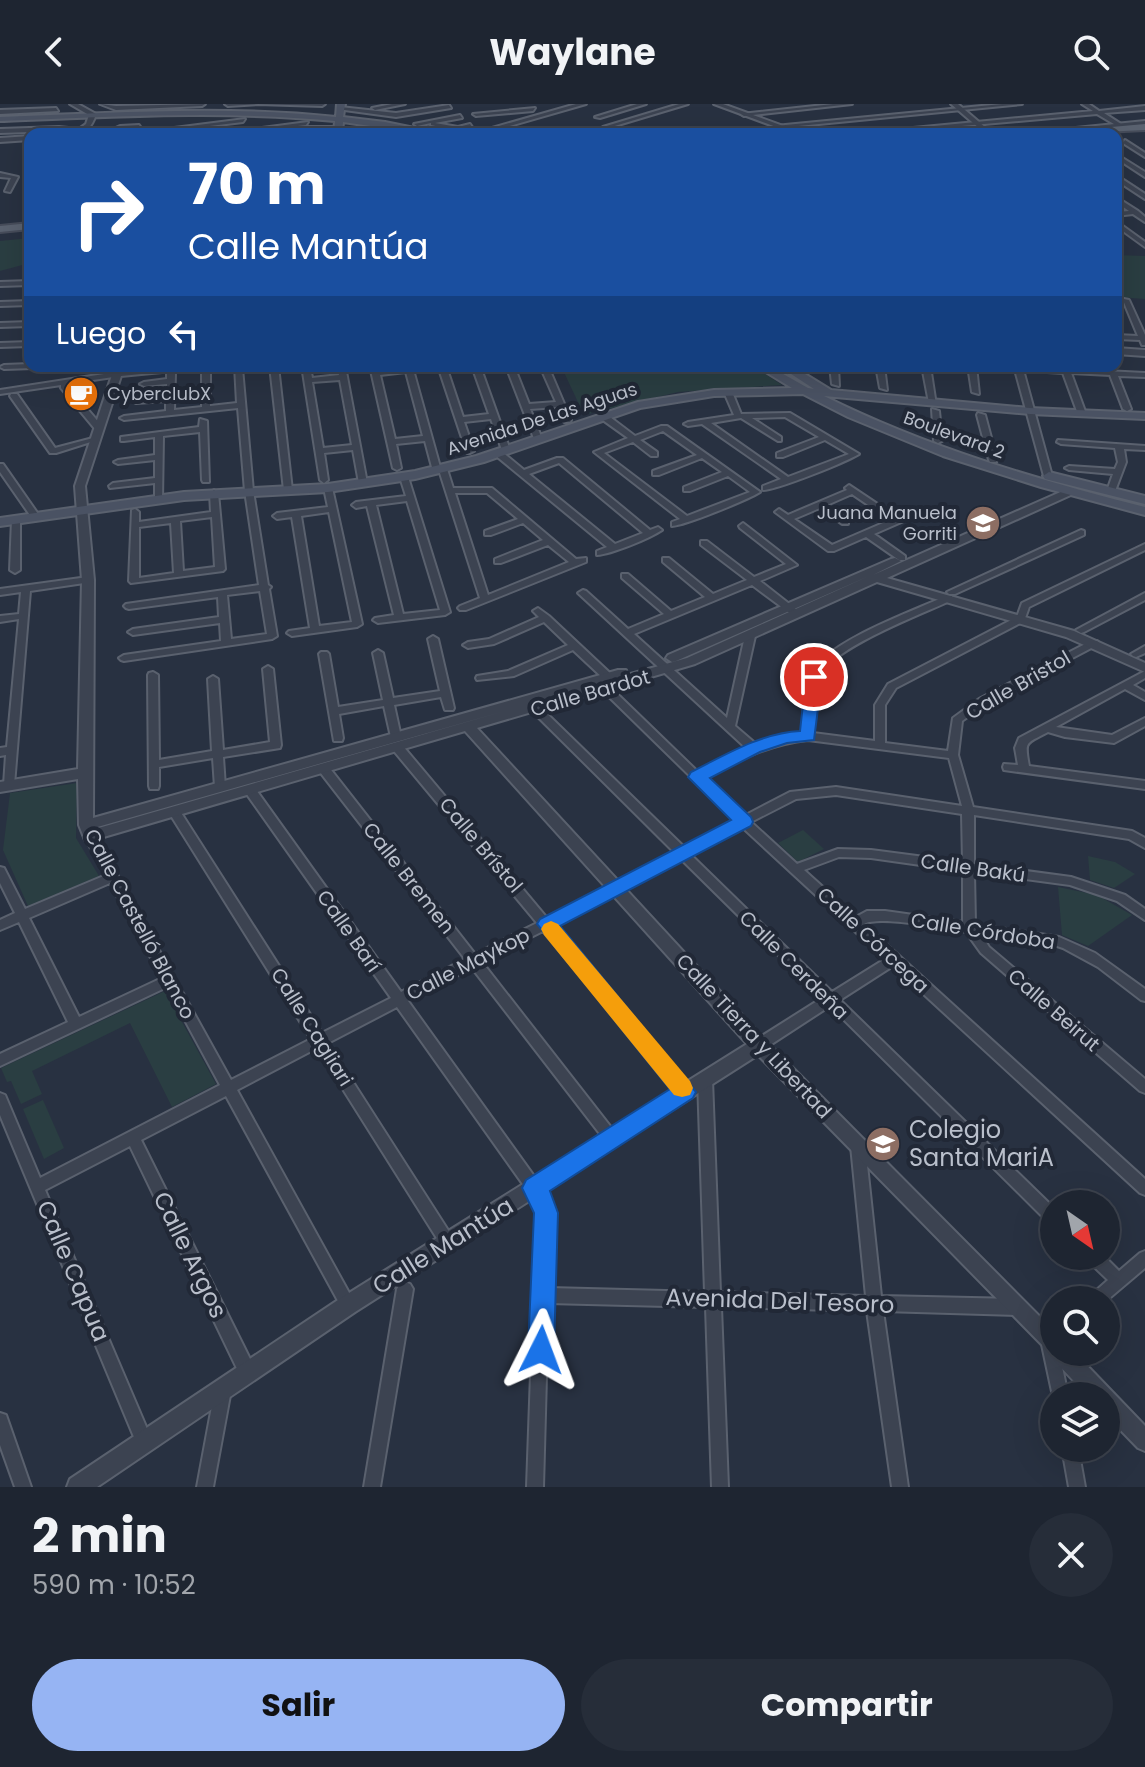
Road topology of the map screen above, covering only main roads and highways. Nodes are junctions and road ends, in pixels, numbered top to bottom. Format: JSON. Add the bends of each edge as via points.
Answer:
{"nodes":[{"id":1,"x":0,"y":121,"type":"edge"},
{"id":2,"x":340,"y":122,"type":"edge"},
{"id":3,"x":1145,"y":127,"type":"edge"},
{"id":4,"x":378,"y":128,"type":"edge"},
{"id":5,"x":390,"y":128,"type":"edge"},
{"id":6,"x":1122,"y":129,"type":"edge"},
{"id":7,"x":1122,"y":130,"type":"edge"},
{"id":8,"x":24,"y":227,"type":"edge"},
{"id":9,"x":0,"y":229,"type":"edge"},
{"id":10,"x":24,"y":235,"type":"edge"},
{"id":11,"x":0,"y":237,"type":"edge"},
{"id":12,"x":771,"y":372,"type":"edge"},
{"id":13,"x":797,"y":372,"type":"edge"},
{"id":14,"x":834,"y":389,"type":"junction"},
{"id":15,"x":803,"y":391,"type":"junction"},
{"id":16,"x":906,"y":401,"type":"junction"},
{"id":17,"x":883,"y":415,"type":"junction"},
{"id":18,"x":1145,"y":416,"type":"edge"},
{"id":19,"x":1145,"y":500,"type":"edge"},
{"id":20,"x":1145,"y":511,"type":"edge"},
{"id":21,"x":0,"y":522,"type":"edge"}],
"edges":[{"from":1,"to":2,"type":"main road","via":[[233,116]]},
{"from":2,"to":4,"type":"main road"},
{"from":2,"to":5,"type":"main road"},
{"from":3,"to":6,"type":"main road"},
{"from":3,"to":7,"type":"main road"},
{"from":8,"to":9,"type":"main road"},
{"from":10,"to":11,"type":"main road"},
{"from":12,"to":15,"type":"main road","name":"Boulevard 2"},
{"from":13,"to":14,"type":"main road","name":"Boulevard 2"},
{"from":14,"to":15,"type":"main road","name":"Avenida De Las Aguas"},
{"from":14,"to":16,"type":"main road","name":"Avenida De Las Aguas"},
{"from":14,"to":17,"type":"main road","name":"Boulevard 2"},
{"from":15,"to":20,"type":"main road","name":"Boulevard 2","via":[[925,445],[1063,491]]},
{"from":15,"to":21,"type":"main road","name":"Avenida De Las Aguas","via":[[728,392],[651,402],[440,470],[363,483],[214,493]]},
{"from":16,"to":17,"type":"main road","via":[[885,406]]},
{"from":16,"to":18,"type":"main road","name":"Avenida De Las Aguas","via":[[934,407]]},
{"from":17,"to":19,"type":"main road","name":"Boulevard 2","via":[[993,460]]}]}
